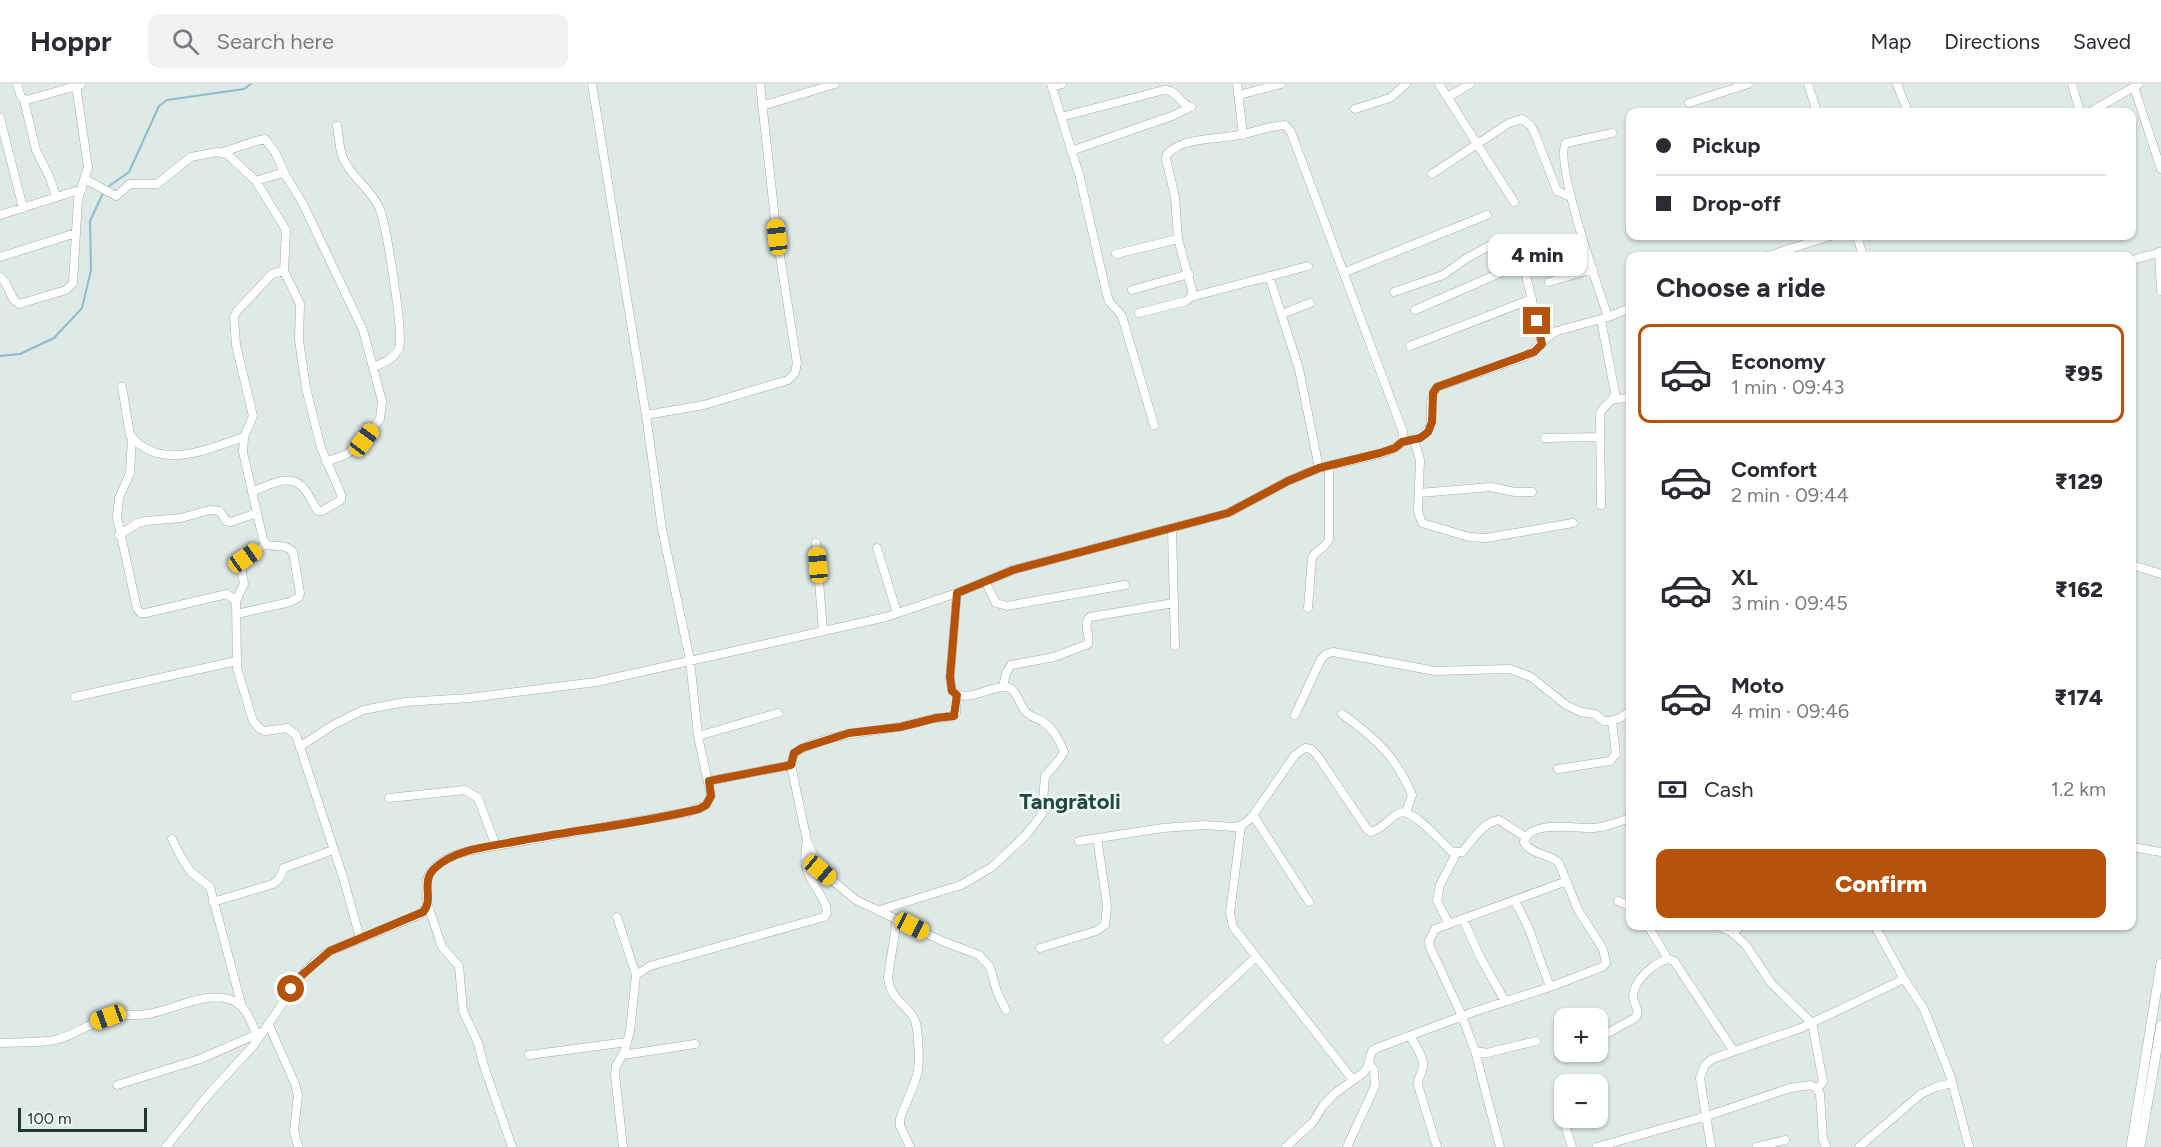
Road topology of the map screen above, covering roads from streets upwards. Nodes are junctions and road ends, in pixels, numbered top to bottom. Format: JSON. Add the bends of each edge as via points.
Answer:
{"nodes":[{"id":1,"x":17,"y":84,"type":"edge"},
{"id":2,"x":81,"y":84,"type":"edge"},
{"id":3,"x":592,"y":84,"type":"edge"},
{"id":4,"x":760,"y":84,"type":"edge"},
{"id":5,"x":835,"y":84,"type":"edge"},
{"id":6,"x":1062,"y":84,"type":"edge"},
{"id":7,"x":1237,"y":84,"type":"edge"},
{"id":8,"x":1281,"y":84,"type":"edge"},
{"id":9,"x":1406,"y":84,"type":"edge"},
{"id":10,"x":1439,"y":84,"type":"edge"},
{"id":11,"x":1470,"y":84,"type":"edge"},
{"id":12,"x":1748,"y":84,"type":"edge"},
{"id":13,"x":1808,"y":84,"type":"edge"},
{"id":14,"x":1897,"y":84,"type":"edge"},
{"id":15,"x":2072,"y":84,"type":"edge"},
{"id":16,"x":1051,"y":85,"type":"edge"},
{"id":17,"x":2137,"y":86,"type":"edge"},
{"id":18,"x":1239,"y":95,"type":"junction"},
{"id":19,"x":1448,"y":97,"type":"junction"},
{"id":20,"x":24,"y":100,"type":"junction"},
{"id":21,"x":1689,"y":103,"type":"dead end"},
{"id":22,"x":762,"y":106,"type":"junction"},
{"id":23,"x":1816,"y":108,"type":"edge"},
{"id":24,"x":1906,"y":108,"type":"edge"},
{"id":25,"x":2079,"y":108,"type":"edge"},
{"id":26,"x":2097,"y":108,"type":"edge"},
{"id":27,"x":1355,"y":109,"type":"dead end"},
{"id":28,"x":1061,"y":117,"type":"junction"},
{"id":29,"x":0,"y":118,"type":"edge"},
{"id":30,"x":337,"y":126,"type":"dead end"},
{"id":31,"x":1612,"y":133,"type":"dead end"},
{"id":32,"x":1243,"y":135,"type":"junction"},
{"id":33,"x":1477,"y":144,"type":"junction"},
{"id":34,"x":1071,"y":151,"type":"junction"},
{"id":35,"x":223,"y":152,"type":"junction"},
{"id":36,"x":2161,"y":169,"type":"edge"},
{"id":37,"x":1432,"y":174,"type":"dead end"},
{"id":38,"x":286,"y":176,"type":"junction"},
{"id":39,"x":86,"y":179,"type":"junction"},
{"id":40,"x":256,"y":181,"type":"junction"},
{"id":41,"x":82,"y":189,"type":"junction"},
{"id":42,"x":56,"y":197,"type":"junction"},
{"id":43,"x":1571,"y":197,"type":"junction"},
{"id":44,"x":1514,"y":202,"type":"dead end"},
{"id":45,"x":23,"y":208,"type":"junction"},
{"id":46,"x":0,"y":215,"type":"edge"},
{"id":47,"x":1487,"y":215,"type":"dead end"},
{"id":48,"x":76,"y":233,"type":"junction"},
{"id":49,"x":1178,"y":239,"type":"junction"},
{"id":50,"x":1818,"y":240,"type":"edge"},
{"id":51,"x":1780,"y":252,"type":"edge"},
{"id":52,"x":2160,"y":252,"type":"edge"},
{"id":53,"x":1116,"y":254,"type":"dead end"},
{"id":54,"x":0,"y":257,"type":"edge"},
{"id":55,"x":2136,"y":259,"type":"edge"},
{"id":56,"x":1523,"y":263,"type":"junction"},
{"id":57,"x":1308,"y":266,"type":"dead end"},
{"id":58,"x":0,"y":268,"type":"edge"},
{"id":59,"x":1593,"y":269,"type":"junction"},
{"id":60,"x":284,"y":271,"type":"junction"},
{"id":61,"x":1345,"y":272,"type":"junction"},
{"id":62,"x":1189,"y":274,"type":"junction"},
{"id":63,"x":1269,"y":276,"type":"junction"},
{"id":64,"x":2,"y":278,"type":"edge"},
{"id":65,"x":1549,"y":282,"type":"dead end"},
{"id":66,"x":1132,"y":290,"type":"dead end"},
{"id":67,"x":2161,"y":291,"type":"edge"},
{"id":68,"x":1394,"y":292,"type":"dead end"},
{"id":69,"x":1191,"y":297,"type":"junction"},
{"id":70,"x":1532,"y":299,"type":"junction"},
{"id":71,"x":1310,"y":303,"type":"dead end"},
{"id":72,"x":1415,"y":310,"type":"dead end"},
{"id":73,"x":1626,"y":310,"type":"edge"},
{"id":74,"x":1139,"y":313,"type":"dead end"},
{"id":75,"x":1282,"y":314,"type":"junction"},
{"id":76,"x":1605,"y":318,"type":"junction"},
{"id":77,"x":1542,"y":344,"type":"junction"},
{"id":78,"x":1410,"y":346,"type":"dead end"},
{"id":79,"x":373,"y":367,"type":"junction"},
{"id":80,"x":122,"y":387,"type":"dead end"},
{"id":81,"x":1626,"y":398,"type":"edge"},
{"id":82,"x":1614,"y":399,"type":"junction"},
{"id":83,"x":646,"y":415,"type":"junction"},
{"id":84,"x":1154,"y":425,"type":"dead end"},
{"id":85,"x":244,"y":437,"type":"junction"},
{"id":86,"x":1600,"y":437,"type":"junction"},
{"id":87,"x":132,"y":438,"type":"junction"},
{"id":88,"x":1545,"y":438,"type":"dead end"},
{"id":89,"x":1413,"y":440,"type":"junction"},
{"id":90,"x":1402,"y":442,"type":"junction"},
{"id":91,"x":326,"y":462,"type":"junction"},
{"id":92,"x":1329,"y":466,"type":"junction"},
{"id":93,"x":1319,"y":468,"type":"junction"},
{"id":94,"x":252,"y":492,"type":"junction"},
{"id":95,"x":1532,"y":492,"type":"dead end"},
{"id":96,"x":1419,"y":493,"type":"junction"},
{"id":97,"x":1601,"y":506,"type":"dead end"},
{"id":98,"x":257,"y":513,"type":"junction"},
{"id":99,"x":1573,"y":523,"type":"dead end"},
{"id":100,"x":1172,"y":529,"type":"junction"},
{"id":101,"x":119,"y":535,"type":"junction"},
{"id":102,"x":816,"y":543,"type":"dead end"},
{"id":103,"x":266,"y":544,"type":"junction"},
{"id":104,"x":878,"y":548,"type":"dead end"},
{"id":105,"x":2136,"y":566,"type":"edge"},
{"id":106,"x":2161,"y":574,"type":"edge"},
{"id":107,"x":985,"y":581,"type":"junction"},
{"id":108,"x":1125,"y":585,"type":"dead end"},
{"id":109,"x":957,"y":593,"type":"junction"},
{"id":110,"x":236,"y":600,"type":"junction"},
{"id":111,"x":1174,"y":603,"type":"junction"},
{"id":112,"x":1308,"y":608,"type":"dead end"},
{"id":113,"x":237,"y":614,"type":"junction"},
{"id":114,"x":897,"y":614,"type":"junction"},
{"id":115,"x":823,"y":631,"type":"junction"},
{"id":116,"x":1175,"y":646,"type":"dead end"},
{"id":117,"x":690,"y":660,"type":"junction"},
{"id":118,"x":236,"y":661,"type":"junction"},
{"id":119,"x":1003,"y":687,"type":"junction"},
{"id":120,"x":957,"y":695,"type":"junction"},
{"id":121,"x":75,"y":697,"type":"dead end"},
{"id":122,"x":778,"y":713,"type":"dead end"},
{"id":123,"x":1626,"y":713,"type":"edge"},
{"id":124,"x":1342,"y":714,"type":"dead end"},
{"id":125,"x":1295,"y":715,"type":"dead end"},
{"id":126,"x":1612,"y":721,"type":"junction"},
{"id":127,"x":698,"y":736,"type":"junction"},
{"id":128,"x":300,"y":746,"type":"junction"},
{"id":129,"x":791,"y":765,"type":"junction"},
{"id":130,"x":1558,"y":769,"type":"dead end"},
{"id":131,"x":709,"y":781,"type":"junction"},
{"id":132,"x":389,"y":798,"type":"dead end"},
{"id":133,"x":1406,"y":812,"type":"junction"},
{"id":134,"x":1253,"y":815,"type":"junction"},
{"id":135,"x":1626,"y":819,"type":"edge"},
{"id":136,"x":1241,"y":826,"type":"junction"},
{"id":137,"x":1097,"y":837,"type":"junction"},
{"id":138,"x":1525,"y":837,"type":"junction"},
{"id":139,"x":172,"y":839,"type":"dead end"},
{"id":140,"x":1079,"y":841,"type":"dead end"},
{"id":141,"x":807,"y":842,"type":"junction"},
{"id":142,"x":496,"y":846,"type":"junction"},
{"id":143,"x":2136,"y":848,"type":"edge"},
{"id":144,"x":333,"y":850,"type":"junction"},
{"id":145,"x":2161,"y":852,"type":"edge"},
{"id":146,"x":1456,"y":854,"type":"junction"},
{"id":147,"x":1567,"y":881,"type":"junction"},
{"id":148,"x":1515,"y":901,"type":"junction"},
{"id":149,"x":1618,"y":901,"type":"dead end"},
{"id":150,"x":213,"y":902,"type":"junction"},
{"id":151,"x":1309,"y":902,"type":"dead end"},
{"id":152,"x":428,"y":903,"type":"junction"},
{"id":153,"x":1626,"y":904,"type":"edge"},
{"id":154,"x":880,"y":910,"type":"junction"},
{"id":155,"x":617,"y":917,"type":"dead end"},
{"id":156,"x":897,"y":919,"type":"junction"},
{"id":157,"x":1462,"y":919,"type":"junction"},
{"id":158,"x":1449,"y":924,"type":"junction"},
{"id":159,"x":1650,"y":930,"type":"edge"},
{"id":160,"x":1737,"y":930,"type":"edge"},
{"id":161,"x":1877,"y":930,"type":"edge"},
{"id":162,"x":1730,"y":931,"type":"joint"},
{"id":163,"x":360,"y":938,"type":"junction"},
{"id":164,"x":1040,"y":948,"type":"dead end"},
{"id":165,"x":1256,"y":957,"type":"junction"},
{"id":166,"x":1668,"y":959,"type":"junction"},
{"id":167,"x":2161,"y":963,"type":"edge"},
{"id":168,"x":636,"y":975,"type":"junction"},
{"id":169,"x":1904,"y":979,"type":"junction"},
{"id":170,"x":1550,"y":987,"type":"junction"},
{"id":171,"x":1504,"y":1001,"type":"junction"},
{"id":172,"x":243,"y":1007,"type":"junction"},
{"id":173,"x":1006,"y":1010,"type":"dead end"},
{"id":174,"x":1462,"y":1016,"type":"junction"},
{"id":175,"x":1812,"y":1023,"type":"junction"},
{"id":176,"x":2161,"y":1025,"type":"edge"},
{"id":177,"x":267,"y":1028,"type":"junction"},
{"id":178,"x":1608,"y":1033,"type":"edge"},
{"id":179,"x":256,"y":1034,"type":"junction"},
{"id":180,"x":1410,"y":1036,"type":"junction"},
{"id":181,"x":2160,"y":1039,"type":"edge"},
{"id":182,"x":1167,"y":1040,"type":"dead end"},
{"id":183,"x":1536,"y":1041,"type":"dead end"},
{"id":184,"x":627,"y":1042,"type":"junction"},
{"id":185,"x":0,"y":1043,"type":"edge"},
{"id":186,"x":695,"y":1044,"type":"dead end"},
{"id":187,"x":1733,"y":1050,"type":"junction"},
{"id":188,"x":1475,"y":1051,"type":"junction"},
{"id":189,"x":529,"y":1055,"type":"dead end"},
{"id":190,"x":623,"y":1055,"type":"junction"},
{"id":191,"x":1369,"y":1063,"type":"junction"},
{"id":192,"x":1353,"y":1080,"type":"junction"},
{"id":193,"x":1952,"y":1083,"type":"junction"},
{"id":194,"x":117,"y":1085,"type":"dead end"},
{"id":195,"x":1817,"y":1089,"type":"junction"},
{"id":196,"x":1707,"y":1116,"type":"junction"},
{"id":197,"x":1566,"y":1128,"type":"dead end"},
{"id":198,"x":1785,"y":1140,"type":"dead end"},
{"id":199,"x":166,"y":1147,"type":"edge"},
{"id":200,"x":298,"y":1147,"type":"edge"},
{"id":201,"x":513,"y":1147,"type":"edge"},
{"id":202,"x":623,"y":1147,"type":"edge"},
{"id":203,"x":910,"y":1147,"type":"edge"},
{"id":204,"x":1286,"y":1147,"type":"edge"},
{"id":205,"x":1347,"y":1147,"type":"edge"},
{"id":206,"x":1437,"y":1147,"type":"edge"},
{"id":207,"x":1500,"y":1147,"type":"edge"},
{"id":208,"x":1572,"y":1147,"type":"edge"},
{"id":209,"x":1597,"y":1147,"type":"edge"},
{"id":210,"x":1711,"y":1147,"type":"edge"},
{"id":211,"x":1757,"y":1147,"type":"edge"},
{"id":212,"x":1826,"y":1147,"type":"edge"},
{"id":213,"x":1859,"y":1147,"type":"edge"},
{"id":214,"x":1969,"y":1147,"type":"edge"},
{"id":215,"x":2131,"y":1147,"type":"edge"},
{"id":216,"x":2140,"y":1147,"type":"edge"}],
"edges":[{"from":1,"to":20,"type":"street"},
{"from":2,"to":20,"type":"street"},
{"from":2,"to":39,"type":"street","via":[[76,92],[88,167]]},
{"from":3,"to":83,"type":"street"},
{"from":4,"to":22,"type":"street"},
{"from":5,"to":22,"type":"street"},
{"from":6,"to":16,"type":"street"},
{"from":7,"to":18,"type":"street"},
{"from":8,"to":18,"type":"street"},
{"from":9,"to":27,"type":"street","via":[[1390,98]]},
{"from":10,"to":19,"type":"street"},
{"from":11,"to":19,"type":"street"},
{"from":12,"to":21,"type":"street"},
{"from":13,"to":23,"type":"street"},
{"from":14,"to":24,"type":"street"},
{"from":15,"to":25,"type":"street"},
{"from":16,"to":28,"type":"street"},
{"from":17,"to":26,"type":"street"},
{"from":17,"to":36,"type":"street"},
{"from":18,"to":32,"type":"street"},
{"from":19,"to":33,"type":"street"},
{"from":20,"to":42,"type":"street","via":[[36,150]]},
{"from":22,"to":83,"type":"street","via":[[797,363],[795,373],[788,380],[704,405]]},
{"from":28,"to":34,"type":"street"},
{"from":28,"to":34,"type":"street","via":[[1164,90],[1172,90],[1182,103],[1191,107]]},
{"from":29,"to":45,"type":"street"},
{"from":30,"to":79,"type":"street","via":[[342,157],[372,194],[383,217],[400,321],[398,350],[388,361]]},
{"from":31,"to":43,"type":"street","via":[[1572,141],[1563,147]]},
{"from":32,"to":49,"type":"street","via":[[1202,140],[1167,154]]},
{"from":32,"to":61,"type":"street","via":[[1277,126],[1288,128]]},
{"from":33,"to":37,"type":"street"},
{"from":33,"to":43,"type":"street","via":[[1515,120],[1526,121],[1557,190]]},
{"from":33,"to":44,"type":"street"},
{"from":34,"to":84,"type":"street","via":[[1106,291],[1122,316]]},
{"from":35,"to":38,"type":"street","via":[[265,140]]},
{"from":35,"to":39,"type":"street","via":[[196,154],[157,184],[130,184],[116,196]]},
{"from":35,"to":40,"type":"street"},
{"from":38,"to":40,"type":"street","via":[[277,174]]},
{"from":38,"to":79,"type":"street","via":[[335,268],[363,330]]},
{"from":39,"to":41,"type":"street"},
{"from":40,"to":60,"type":"street","via":[[286,230]]},
{"from":41,"to":42,"type":"street"},
{"from":41,"to":48,"type":"street"},
{"from":42,"to":45,"type":"street"},
{"from":43,"to":59,"type":"street"},
{"from":45,"to":46,"type":"street"},
{"from":47,"to":61,"type":"street"},
{"from":48,"to":54,"type":"street"},
{"from":48,"to":64,"type":"street","via":[[70,287],[19,304]]},
{"from":49,"to":53,"type":"street"},
{"from":49,"to":62,"type":"street"},
{"from":50,"to":51,"type":"street"},
{"from":52,"to":55,"type":"street"},
{"from":52,"to":67,"type":"street"},
{"from":56,"to":68,"type":"street","via":[[1517,243],[1506,238],[1443,275]]},
{"from":56,"to":70,"type":"street"},
{"from":56,"to":72,"type":"street"},
{"from":57,"to":63,"type":"street"},
{"from":58,"to":64,"type":"street"},
{"from":59,"to":65,"type":"street"},
{"from":59,"to":76,"type":"street"},
{"from":60,"to":85,"type":"street","via":[[272,274],[234,317],[236,345],[253,416]]},
{"from":60,"to":91,"type":"street","via":[[300,304],[299,340],[306,388]]},
{"from":61,"to":90,"type":"street","via":[[1403,432]]},
{"from":62,"to":66,"type":"street"},
{"from":62,"to":69,"type":"street"},
{"from":63,"to":69,"type":"street"},
{"from":63,"to":75,"type":"street"},
{"from":69,"to":74,"type":"street"},
{"from":70,"to":77,"type":"street"},
{"from":70,"to":78,"type":"street"},
{"from":71,"to":75,"type":"street"},
{"from":73,"to":76,"type":"street"},
{"from":75,"to":93,"type":"street","via":[[1299,369]]},
{"from":76,"to":77,"type":"street","via":[[1557,332]]},
{"from":76,"to":82,"type":"street"},
{"from":77,"to":89,"type":"street","via":[[1524,357],[1437,387],[1428,432]]},
{"from":79,"to":91,"type":"street","via":[[382,401],[380,419],[354,450]]},
{"from":80,"to":87,"type":"street"},
{"from":81,"to":82,"type":"street"},
{"from":82,"to":86,"type":"street","via":[[1602,409]]},
{"from":83,"to":117,"type":"street","via":[[662,529]]},
{"from":85,"to":87,"type":"street","via":[[187,455],[153,453]]},
{"from":85,"to":94,"type":"street","via":[[243,452]]},
{"from":86,"to":88,"type":"street"},
{"from":86,"to":97,"type":"street"},
{"from":87,"to":101,"type":"street","via":[[130,473],[117,507]]},
{"from":89,"to":90,"type":"street"},
{"from":89,"to":96,"type":"street","via":[[1420,460]]},
{"from":90,"to":92,"type":"street","via":[[1380,453]]},
{"from":91,"to":94,"type":"street","via":[[341,500],[322,511],[318,511],[304,487],[287,479]]},
{"from":92,"to":93,"type":"street"},
{"from":92,"to":112,"type":"street","via":[[1329,539],[1312,558]]},
{"from":93,"to":100,"type":"street","via":[[1228,513]]},
{"from":94,"to":98,"type":"street"},
{"from":95,"to":96,"type":"street","via":[[1491,487]]},
{"from":96,"to":99,"type":"street","via":[[1422,523],[1469,537],[1516,534]]},
{"from":98,"to":101,"type":"street","via":[[231,522],[220,511],[210,510],[138,523]]},
{"from":98,"to":103,"type":"street"},
{"from":100,"to":107,"type":"street","via":[[1013,570]]},
{"from":100,"to":111,"type":"street"},
{"from":101,"to":110,"type":"street","via":[[141,613],[219,595],[227,594]]},
{"from":102,"to":115,"type":"street"},
{"from":103,"to":110,"type":"street","via":[[242,560],[244,584]]},
{"from":103,"to":113,"type":"street","via":[[286,546],[293,552],[299,597]]},
{"from":104,"to":114,"type":"street"},
{"from":105,"to":106,"type":"street"},
{"from":107,"to":108,"type":"street","via":[[996,603],[1007,606]]},
{"from":107,"to":109,"type":"street"},
{"from":109,"to":114,"type":"street"},
{"from":109,"to":120,"type":"street","via":[[950,677],[952,691]]},
{"from":110,"to":113,"type":"street"},
{"from":111,"to":116,"type":"street"},
{"from":111,"to":119,"type":"street","via":[[1090,617],[1086,623],[1088,644],[1054,657],[1011,665]]},
{"from":113,"to":118,"type":"street"},
{"from":114,"to":115,"type":"street"},
{"from":115,"to":117,"type":"street"},
{"from":117,"to":127,"type":"street"},
{"from":117,"to":128,"type":"street","via":[[581,684],[363,710]]},
{"from":118,"to":121,"type":"street"},
{"from":118,"to":128,"type":"street","via":[[256,726],[265,731],[291,730]]},
{"from":119,"to":120,"type":"street"},
{"from":119,"to":154,"type":"street","via":[[1014,692],[1026,713],[1049,726],[1063,748],[1062,756],[1045,776],[1041,814],[1026,835],[979,877]]},
{"from":120,"to":129,"type":"street","via":[[954,716],[849,733],[802,748],[794,753]]},
{"from":122,"to":127,"type":"street"},
{"from":123,"to":126,"type":"street"},
{"from":124,"to":133,"type":"street","via":[[1373,737],[1389,755],[1412,795]]},
{"from":125,"to":126,"type":"street","via":[[1321,658],[1333,652],[1435,671],[1510,669],[1531,677],[1572,709]]},
{"from":126,"to":130,"type":"street","via":[[1614,758]]},
{"from":127,"to":131,"type":"street"},
{"from":128,"to":144,"type":"street"},
{"from":129,"to":131,"type":"street"},
{"from":129,"to":141,"type":"street"},
{"from":131,"to":142,"type":"street","via":[[711,796],[699,809]]},
{"from":132,"to":142,"type":"street","via":[[465,790],[472,793],[478,798]]},
{"from":133,"to":134,"type":"street","via":[[1371,832],[1317,755],[1305,748]]},
{"from":133,"to":146,"type":"street"},
{"from":134,"to":136,"type":"street"},
{"from":134,"to":151,"type":"street"},
{"from":135,"to":138,"type":"street","via":[[1595,828],[1538,829]]},
{"from":136,"to":137,"type":"street","via":[[1163,828]]},
{"from":136,"to":165,"type":"street","via":[[1231,922]]},
{"from":137,"to":140,"type":"street"},
{"from":137,"to":164,"type":"street","via":[[1107,905],[1106,925]]},
{"from":138,"to":146,"type":"street","via":[[1499,820],[1492,820]]},
{"from":138,"to":147,"type":"street","via":[[1526,846],[1560,863]]},
{"from":139,"to":150,"type":"street","via":[[191,872],[210,887]]},
{"from":141,"to":154,"type":"street","via":[[820,870],[856,900]]},
{"from":141,"to":168,"type":"street","via":[[803,860],[826,906],[824,917],[650,966]]},
{"from":142,"to":152,"type":"street","via":[[458,854],[437,866],[427,880]]},
{"from":143,"to":145,"type":"street"},
{"from":144,"to":150,"type":"street","via":[[284,868],[273,884]]},
{"from":144,"to":163,"type":"street"},
{"from":146,"to":158,"type":"street","via":[[1440,885],[1437,901]]},
{"from":147,"to":148,"type":"street"},
{"from":147,"to":170,"type":"street","via":[[1578,910],[1603,949],[1606,963]]},
{"from":148,"to":157,"type":"street"},
{"from":148,"to":170,"type":"street"},
{"from":149,"to":153,"type":"street"},
{"from":150,"to":172,"type":"street"},
{"from":152,"to":163,"type":"street","via":[[419,915]]},
{"from":152,"to":201,"type":"street","via":[[442,947],[459,966],[463,1011],[478,1043]]},
{"from":154,"to":156,"type":"street"},
{"from":155,"to":168,"type":"street"},
{"from":156,"to":173,"type":"street","via":[[986,960]]},
{"from":156,"to":203,"type":"street","via":[[888,986],[916,1021],[919,1059],[900,1119]]},
{"from":157,"to":158,"type":"street"},
{"from":157,"to":171,"type":"street"},
{"from":158,"to":174,"type":"street","via":[[1435,929],[1429,941]]},
{"from":159,"to":166,"type":"street"},
{"from":160,"to":162,"type":"street"},
{"from":161,"to":169,"type":"street"},
{"from":162,"to":175,"type":"street","via":[[1745,944],[1771,983]]},
{"from":163,"to":177,"type":"street","via":[[317,960],[291,989]]},
{"from":165,"to":182,"type":"street"},
{"from":165,"to":192,"type":"street"},
{"from":166,"to":178,"type":"street","via":[[1641,979],[1633,994],[1638,1010],[1635,1018]]},
{"from":166,"to":187,"type":"street","via":[[1674,961]]},
{"from":167,"to":215,"type":"street"},
{"from":168,"to":184,"type":"street"},
{"from":169,"to":175,"type":"street"},
{"from":169,"to":193,"type":"street","via":[[1924,1009]]},
{"from":170,"to":171,"type":"street"},
{"from":171,"to":174,"type":"street"},
{"from":172,"to":179,"type":"street"},
{"from":172,"to":185,"type":"street","via":[[231,1000],[202,1000],[148,1014],[108,1017],[57,1039]]},
{"from":174,"to":180,"type":"street"},
{"from":174,"to":188,"type":"street"},
{"from":175,"to":187,"type":"street"},
{"from":175,"to":195,"type":"street","via":[[1823,1082]]},
{"from":176,"to":181,"type":"street"},
{"from":177,"to":179,"type":"street"},
{"from":177,"to":199,"type":"street"},
{"from":177,"to":200,"type":"street","via":[[296,1084],[294,1131]]},
{"from":179,"to":194,"type":"street","via":[[181,1066]]},
{"from":180,"to":191,"type":"street","via":[[1372,1051]]},
{"from":180,"to":206,"type":"street","via":[[1422,1060],[1424,1072],[1417,1079],[1418,1085]]},
{"from":181,"to":216,"type":"street"},
{"from":183,"to":188,"type":"street","via":[[1487,1053]]},
{"from":184,"to":189,"type":"street"},
{"from":184,"to":190,"type":"street"},
{"from":186,"to":190,"type":"street"},
{"from":187,"to":196,"type":"street","via":[[1712,1059],[1702,1071]]},
{"from":188,"to":207,"type":"street"},
{"from":190,"to":202,"type":"street","via":[[615,1074]]},
{"from":191,"to":192,"type":"street"},
{"from":191,"to":205,"type":"street","via":[[1374,1070],[1375,1086]]},
{"from":192,"to":204,"type":"street","via":[[1334,1094],[1313,1122]]},
{"from":193,"to":213,"type":"street","via":[[1921,1094]]},
{"from":193,"to":214,"type":"street"},
{"from":195,"to":196,"type":"street","via":[[1812,1085],[1790,1088]]},
{"from":195,"to":212,"type":"street"},
{"from":196,"to":209,"type":"street"},
{"from":196,"to":210,"type":"street"},
{"from":197,"to":208,"type":"street"},
{"from":198,"to":211,"type":"street"}]}
